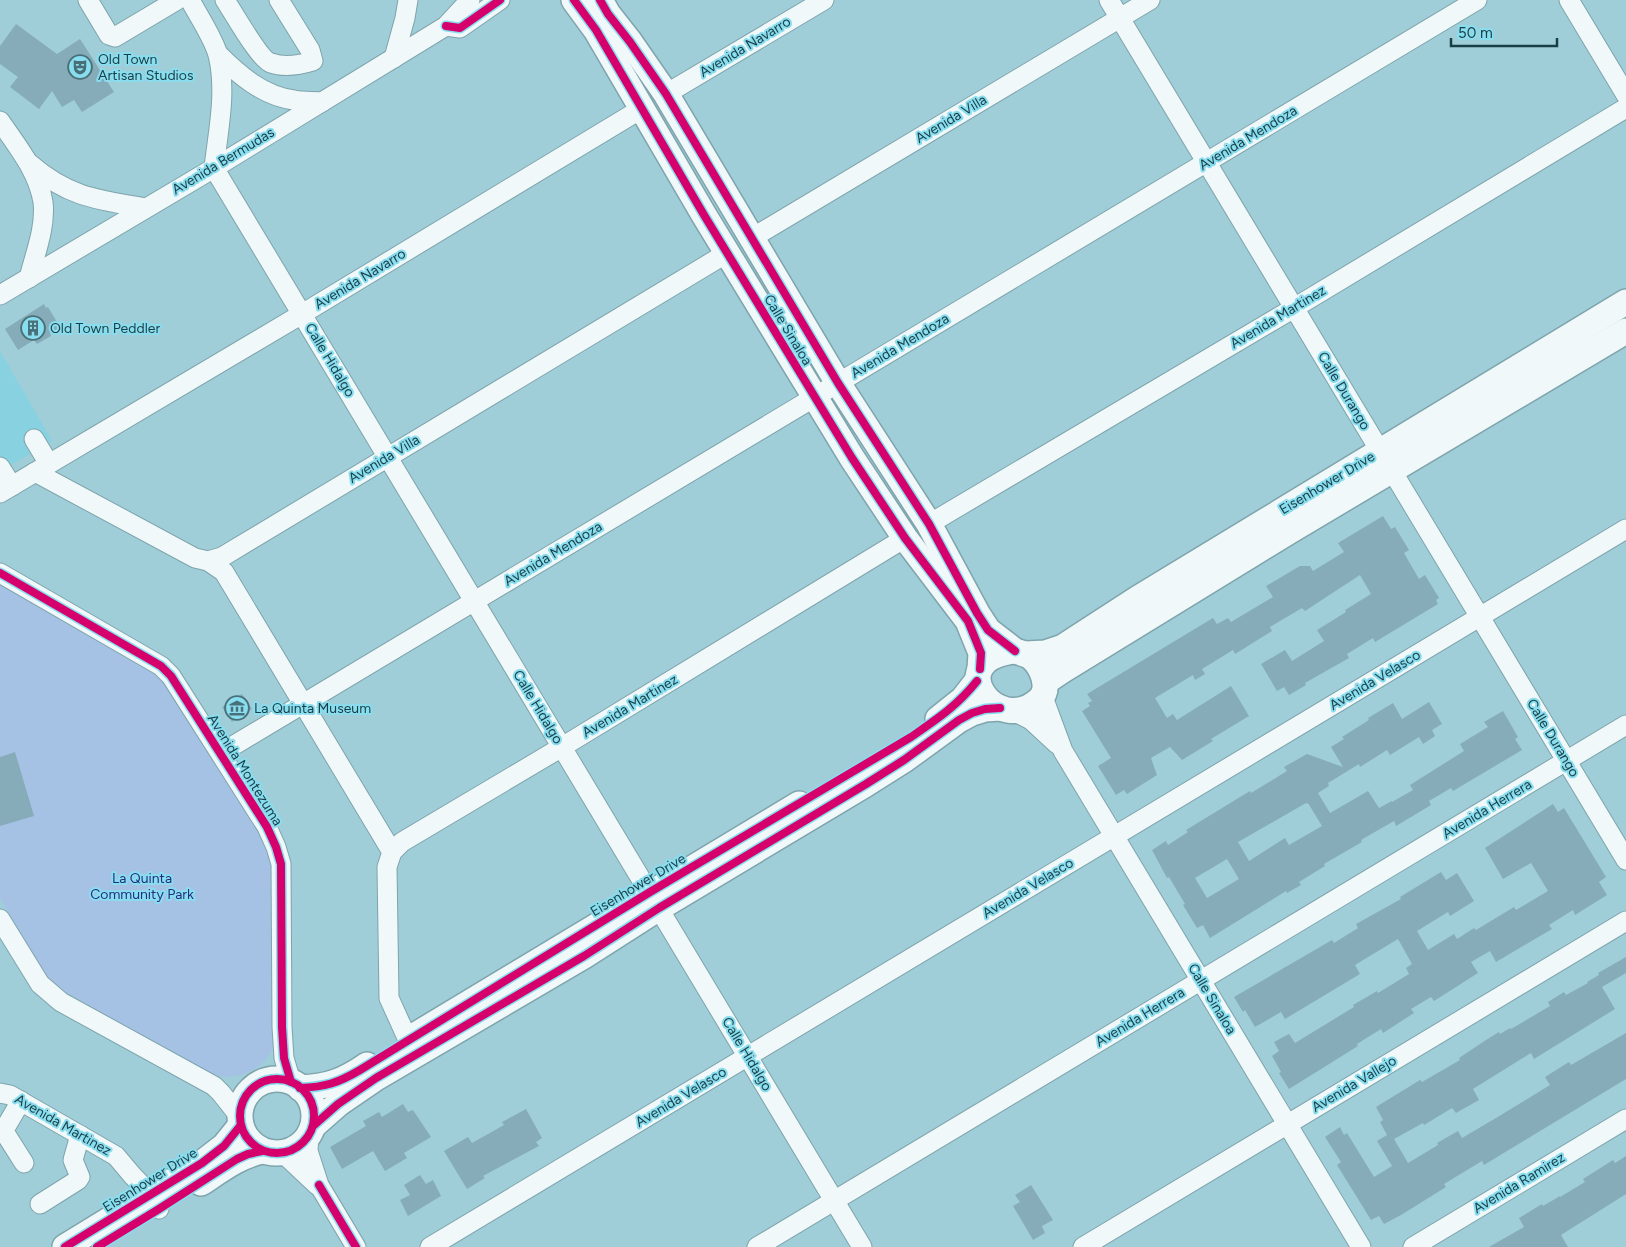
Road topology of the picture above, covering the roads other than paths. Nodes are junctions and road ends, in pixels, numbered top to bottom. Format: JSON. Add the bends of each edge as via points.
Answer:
{"nodes":[{"id":1,"x":177,"y":0,"type":"edge"},
{"id":2,"x":190,"y":0,"type":"edge"},
{"id":3,"x":225,"y":0,"type":"edge"},
{"id":4,"x":279,"y":0,"type":"edge"},
{"id":5,"x":408,"y":0,"type":"edge"},
{"id":6,"x":470,"y":0,"type":"edge"},
{"id":7,"x":500,"y":0,"type":"edge"},
{"id":8,"x":574,"y":0,"type":"edge"},
{"id":9,"x":600,"y":0,"type":"edge"},
{"id":10,"x":824,"y":0,"type":"edge"},
{"id":11,"x":1109,"y":0,"type":"edge"},
{"id":12,"x":1150,"y":0,"type":"edge"},
{"id":13,"x":1477,"y":0,"type":"edge"},
{"id":14,"x":1569,"y":0,"type":"edge"},
{"id":15,"x":89,"y":1,"type":"edge"},
{"id":16,"x":1120,"y":18,"type":"junction"},
{"id":17,"x":446,"y":26,"type":"junction"},
{"id":18,"x":218,"y":54,"type":"junction"},
{"id":19,"x":394,"y":58,"type":"junction"},
{"id":20,"x":666,"y":94,"type":"junction"},
{"id":21,"x":1626,"y":95,"type":"edge"},
{"id":22,"x":322,"y":102,"type":"junction"},
{"id":23,"x":1626,"y":108,"type":"edge"},
{"id":24,"x":641,"y":109,"type":"junction"},
{"id":25,"x":0,"y":121,"type":"edge"},
{"id":26,"x":28,"y":161,"type":"junction"},
{"id":27,"x":1207,"y":162,"type":"junction"},
{"id":28,"x":214,"y":168,"type":"junction"},
{"id":29,"x":146,"y":208,"type":"junction"},
{"id":30,"x":752,"y":238,"type":"junction"},
{"id":31,"x":727,"y":253,"type":"junction"},
{"id":32,"x":29,"y":278,"type":"junction"},
{"id":33,"x":0,"y":295,"type":"edge"},
{"id":34,"x":1626,"y":302,"type":"edge"},
{"id":35,"x":1294,"y":308,"type":"junction"},
{"id":36,"x":302,"y":314,"type":"junction"},
{"id":37,"x":1626,"y":331,"type":"edge"},
{"id":38,"x":838,"y":383,"type":"junction"},
{"id":39,"x":814,"y":397,"type":"junction"},
{"id":40,"x":34,"y":439,"type":"dead end"},
{"id":41,"x":388,"y":457,"type":"junction"},
{"id":42,"x":1386,"y":460,"type":"junction"},
{"id":43,"x":0,"y":467,"type":"edge"},
{"id":44,"x":42,"y":468,"type":"junction"},
{"id":45,"x":6,"y":490,"type":"edge"},
{"id":46,"x":928,"y":524,"type":"junction"},
{"id":47,"x":1626,"y":529,"type":"edge"},
{"id":48,"x":905,"y":538,"type":"junction"},
{"id":49,"x":208,"y":561,"type":"junction"},
{"id":50,"x":0,"y":573,"type":"edge"},
{"id":51,"x":474,"y":601,"type":"junction"},
{"id":52,"x":1480,"y":617,"type":"junction"},
{"id":53,"x":1020,"y":653,"type":"junction"},
{"id":54,"x":978,"y":675,"type":"junction"},
{"id":55,"x":1044,"y":690,"type":"junction"},
{"id":56,"x":303,"y":704,"type":"junction"},
{"id":57,"x":1006,"y":710,"type":"junction"},
{"id":58,"x":1626,"y":725,"type":"edge"},
{"id":59,"x":562,"y":747,"type":"junction"},
{"id":60,"x":1063,"y":751,"type":"junction"},
{"id":61,"x":220,"y":753,"type":"junction"},
{"id":62,"x":1567,"y":761,"type":"junction"},
{"id":63,"x":1114,"y":837,"type":"junction"},
{"id":64,"x":392,"y":852,"type":"junction"},
{"id":65,"x":1626,"y":860,"type":"edge"},
{"id":66,"x":655,"y":900,"type":"junction"},
{"id":67,"x":0,"y":919,"type":"edge"},
{"id":68,"x":1626,"y":921,"type":"edge"},
{"id":69,"x":1201,"y":981,"type":"junction"},
{"id":70,"x":408,"y":1040,"type":"junction"},
{"id":71,"x":748,"y":1056,"type":"junction"},
{"id":72,"x":296,"y":1085,"type":"junction"},
{"id":73,"x":0,"y":1093,"type":"edge"},
{"id":74,"x":21,"y":1101,"type":"junction"},
{"id":75,"x":1626,"y":1119,"type":"edge"},
{"id":76,"x":240,"y":1121,"type":"junction"},
{"id":77,"x":1287,"y":1124,"type":"junction"},
{"id":78,"x":311,"y":1131,"type":"junction"},
{"id":79,"x":80,"y":1135,"type":"junction"},
{"id":80,"x":273,"y":1152,"type":"junction"},
{"id":81,"x":24,"y":1163,"type":"dead end"},
{"id":82,"x":318,"y":1185,"type":"junction"},
{"id":83,"x":834,"y":1201,"type":"junction"},
{"id":84,"x":155,"y":1202,"type":"junction"},
{"id":85,"x":40,"y":1204,"type":"dead end"},
{"id":86,"x":65,"y":1247,"type":"edge"},
{"id":87,"x":97,"y":1247,"type":"edge"},
{"id":88,"x":356,"y":1247,"type":"edge"},
{"id":89,"x":430,"y":1247,"type":"edge"},
{"id":90,"x":757,"y":1247,"type":"edge"},
{"id":91,"x":862,"y":1247,"type":"edge"},
{"id":92,"x":1083,"y":1247,"type":"edge"},
{"id":93,"x":1362,"y":1247,"type":"edge"},
{"id":94,"x":1413,"y":1247,"type":"edge"}],
"edges":[{"from":1,"to":15,"type":"street","via":[[115,37],[109,35]]},
{"from":2,"to":18,"type":"street"},
{"from":3,"to":4,"type":"street","via":[[269,63],[299,66],[313,61],[310,50]]},
{"from":5,"to":19,"type":"street"},
{"from":6,"to":17,"type":"street","name":"Avenida Bermudas"},
{"from":7,"to":17,"type":"street","name":"Avenida Bermudas","via":[[460,28]]},
{"from":8,"to":24,"type":"main road","name":"Calle Sinaloa","via":[[596,30]]},
{"from":9,"to":20,"type":"main road","name":"Calle Sinaloa"},
{"from":10,"to":20,"type":"street","name":"Avenida Navarro"},
{"from":11,"to":16,"type":"street","name":"Calle Durango"},
{"from":12,"to":16,"type":"street","name":"Avenida Villa"},
{"from":13,"to":27,"type":"street","name":"Avenida Mendoza"},
{"from":14,"to":21,"type":"street"},
{"from":16,"to":27,"type":"street","name":"Calle Durango"},
{"from":16,"to":30,"type":"street","name":"Avenida Villa"},
{"from":17,"to":19,"type":"street","name":"Avenida Bermudas"},
{"from":18,"to":22,"type":"street","via":[[238,74],[273,95]]},
{"from":18,"to":28,"type":"street","via":[[222,83],[221,113]]},
{"from":19,"to":22,"type":"street","name":"Avenida Bermudas"},
{"from":20,"to":30,"type":"main road","name":"Calle Sinaloa"},
{"from":22,"to":28,"type":"street","name":"Avenida Bermudas"},
{"from":23,"to":35,"type":"street","name":"Avenida Martinez"},
{"from":24,"to":31,"type":"main road","name":"Calle Sinaloa"},
{"from":24,"to":36,"type":"street","name":"Avenida Navarro"},
{"from":25,"to":26,"type":"street"},
{"from":26,"to":29,"type":"street","via":[[46,177],[77,194]]},
{"from":26,"to":32,"type":"street","via":[[43,203],[40,234]]},
{"from":27,"to":35,"type":"street","name":"Calle Durango"},
{"from":27,"to":38,"type":"street","name":"Avenida Mendoza"},
{"from":28,"to":29,"type":"street","name":"Avenida Bermudas"},
{"from":28,"to":36,"type":"street","name":"Calle Hidalgo"},
{"from":29,"to":32,"type":"street","name":"Avenida Bermudas"},
{"from":30,"to":38,"type":"main road","name":"Calle Sinaloa"},
{"from":31,"to":39,"type":"main road","name":"Calle Sinaloa"},
{"from":31,"to":41,"type":"street","name":"Avenida Villa"},
{"from":32,"to":33,"type":"street","name":"Avenida Bermudas"},
{"from":34,"to":42,"type":"main road","name":"Eisenhower Drive"},
{"from":35,"to":42,"type":"street","name":"Calle Durango"},
{"from":35,"to":46,"type":"street","name":"Avenida Martinez"},
{"from":36,"to":41,"type":"street","name":"Calle Hidalgo"},
{"from":36,"to":44,"type":"street","name":"Avenida Navarro"},
{"from":37,"to":42,"type":"main road","name":"Eisenhower Drive"},
{"from":38,"to":39,"type":"street","name":"Avenida Mendoza"},
{"from":38,"to":46,"type":"main road","name":"Calle Sinaloa"},
{"from":39,"to":48,"type":"main road","name":"Calle Sinaloa"},
{"from":39,"to":51,"type":"street","name":"Avenida Mendoza"},
{"from":40,"to":44,"type":"street"},
{"from":41,"to":49,"type":"street","name":"Avenida Villa","via":[[222,557]]},
{"from":41,"to":51,"type":"street","name":"Calle Hidalgo"},
{"from":42,"to":52,"type":"street","name":"Calle Durango"},
{"from":42,"to":53,"type":"main road","name":"Eisenhower Drive","via":[[1137,599],[1063,648],[1045,653]]},
{"from":42,"to":55,"type":"main road","name":"Eisenhower Drive","via":[[1063,670]]},
{"from":43,"to":45,"type":"street"},
{"from":44,"to":45,"type":"street","name":"Avenida Navarro"},
{"from":44,"to":49,"type":"street","via":[[195,558]]},
{"from":46,"to":53,"type":"main road","name":"Calle Sinaloa","via":[[988,630]]},
{"from":47,"to":52,"type":"street","name":"Avenida Velasco"},
{"from":48,"to":54,"type":"main road","name":"Calle Sinaloa","via":[[968,620],[981,653]]},
{"from":48,"to":59,"type":"street","name":"Avenida Martinez"},
{"from":49,"to":56,"type":"street","via":[[224,572]]},
{"from":50,"to":61,"type":"street","name":"Avenida Montezuma","via":[[161,666],[171,676]]},
{"from":51,"to":56,"type":"street","name":"Avenida Mendoza"},
{"from":51,"to":59,"type":"street","name":"Calle Hidalgo"},
{"from":52,"to":62,"type":"street","name":"Calle Durango"},
{"from":52,"to":63,"type":"street","name":"Avenida Velasco"},
{"from":53,"to":54,"type":"main road","via":[[996,654],[987,659]]},
{"from":53,"to":55,"type":"main road","via":[[1033,659],[1038,666]]},
{"from":54,"to":57,"type":"main road","via":[[983,694]]},
{"from":54,"to":66,"type":"main road","name":"Eisenhower Drive","via":[[962,699],[911,737]]},
{"from":55,"to":57,"type":"main road","via":[[1029,708]]},
{"from":55,"to":60,"type":"street","name":"Calle Sinaloa"},
{"from":56,"to":61,"type":"street","name":"Avenida Mendoza"},
{"from":56,"to":64,"type":"street"},
{"from":57,"to":60,"type":"street","name":"Calle Sinaloa","via":[[1032,720]]},
{"from":57,"to":66,"type":"main road","name":"Eisenhower Drive","via":[[985,709],[959,720],[904,760]]},
{"from":58,"to":62,"type":"street","name":"Avenida Herrera"},
{"from":59,"to":64,"type":"street","name":"Avenida Martinez","via":[[402,842]]},
{"from":59,"to":66,"type":"street","name":"Calle Hidalgo"},
{"from":60,"to":63,"type":"street","name":"Calle Sinaloa"},
{"from":61,"to":72,"type":"street","name":"Avenida Montezuma","via":[[267,827],[281,864],[284,1058]]},
{"from":62,"to":65,"type":"street","name":"Calle Durango"},
{"from":62,"to":69,"type":"street","name":"Avenida Herrera"},
{"from":63,"to":69,"type":"street","name":"Calle Sinaloa"},
{"from":63,"to":71,"type":"street","name":"Avenida Velasco"},
{"from":64,"to":70,"type":"street","via":[[387,867],[389,998]]},
{"from":66,"to":70,"type":"main road","name":"Eisenhower Drive"},
{"from":66,"to":71,"type":"street","name":"Calle Hidalgo"},
{"from":66,"to":78,"type":"main road","name":"Eisenhower Drive","via":[[584,956],[376,1078],[338,1104]]},
{"from":67,"to":76,"type":"street","via":[[40,984],[61,1002],[214,1086]]},
{"from":68,"to":77,"type":"street","name":"Avenida Vallejo"},
{"from":69,"to":77,"type":"street","name":"Calle Sinaloa"},
{"from":69,"to":83,"type":"street","name":"Avenida Herrera"},
{"from":70,"to":72,"type":"main road","name":"Eisenhower Drive","via":[[345,1079],[323,1086]]},
{"from":71,"to":83,"type":"street","name":"Calle Hidalgo"},
{"from":71,"to":89,"type":"street","name":"Avenida Velasco"},
{"from":72,"to":76,"type":"main road","name":"Eisenhower Drive","via":[[281,1079],[260,1083],[245,1097]]},
{"from":72,"to":78,"type":"main road","via":[[312,1105]]},
{"from":73,"to":74,"type":"street","name":"Avenida Martinez"},
{"from":74,"to":79,"type":"street","name":"Avenida Martinez"},
{"from":74,"to":81,"type":"street","via":[[4,1130]]},
{"from":75,"to":94,"type":"street","name":"Avenida Ramirez"},
{"from":76,"to":80,"type":"main road","via":[[253,1145]]},
{"from":76,"to":84,"type":"main road","name":"Eisenhower Drive","via":[[224,1146]]},
{"from":77,"to":92,"type":"street","name":"Avenida Vallejo"},
{"from":77,"to":93,"type":"street","name":"Calle Sinaloa"},
{"from":78,"to":80,"type":"main road","name":"Eisenhower Drive","via":[[293,1150]]},
{"from":78,"to":82,"type":"street","via":[[308,1151]]},
{"from":79,"to":84,"type":"street","name":"Avenida Martinez","via":[[116,1156]]},
{"from":79,"to":85,"type":"street","via":[[72,1160],[80,1177]]},
{"from":80,"to":82,"type":"street"},
{"from":80,"to":84,"type":"main road","name":"Eisenhower Drive","via":[[248,1154]]},
{"from":82,"to":88,"type":"street"},
{"from":83,"to":90,"type":"street","name":"Avenida Herrera"},
{"from":83,"to":91,"type":"street","name":"Calle Hidalgo"},
{"from":84,"to":86,"type":"main road","name":"Eisenhower Drive"},
{"from":84,"to":87,"type":"main road","name":"Eisenhower Drive"}]}
